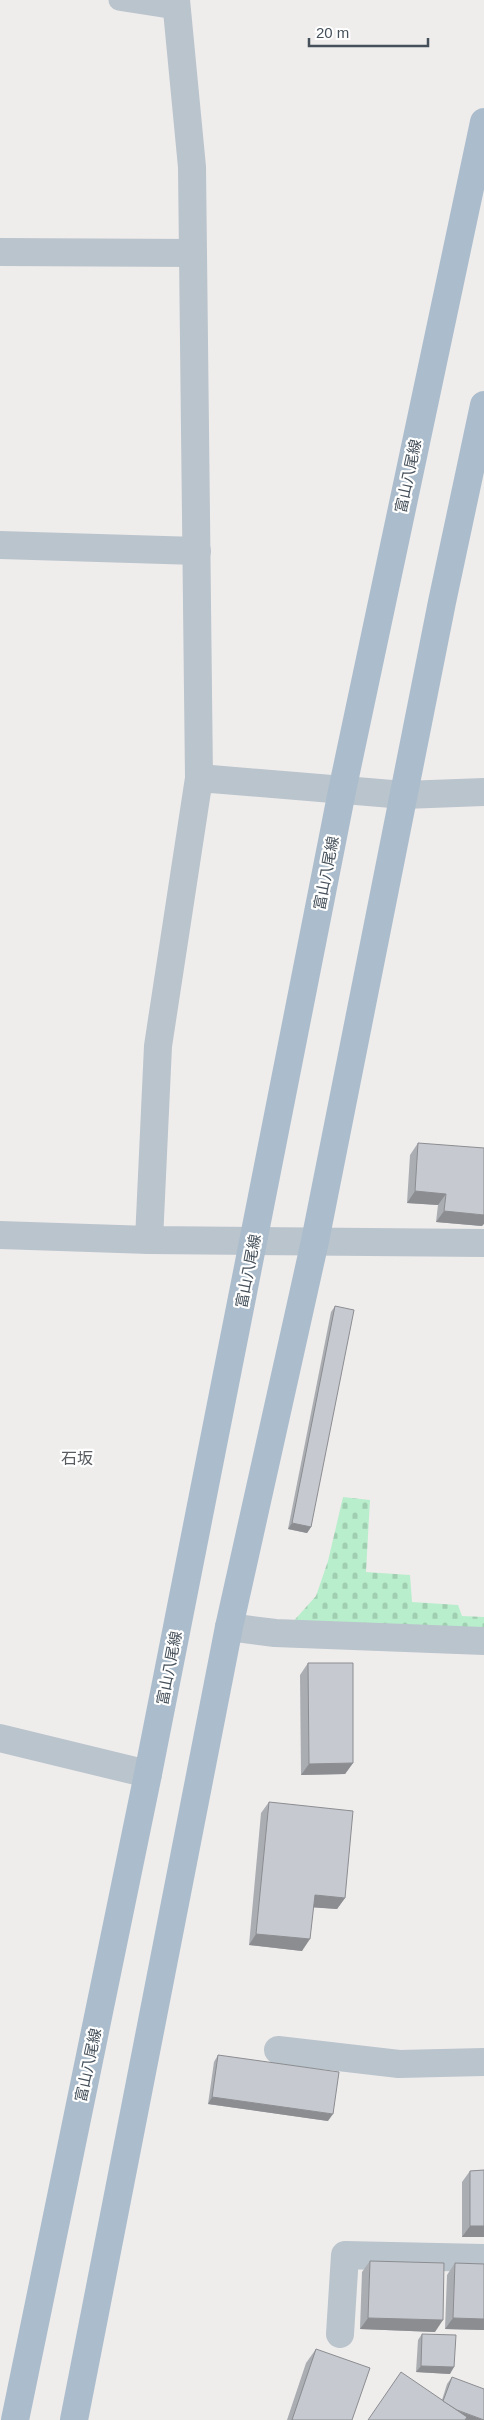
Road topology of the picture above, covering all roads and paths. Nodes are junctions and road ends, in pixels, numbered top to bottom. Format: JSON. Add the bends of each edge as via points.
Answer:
{"nodes":[{"id":1,"x":119,"y":0,"type":"edge"},
{"id":2,"x":176,"y":4,"type":"edge"},
{"id":3,"x":484,"y":122,"type":"edge"},
{"id":4,"x":0,"y":252,"type":"edge"},
{"id":5,"x":193,"y":253,"type":"junction"},
{"id":6,"x":484,"y":405,"type":"edge"},
{"id":7,"x":0,"y":545,"type":"edge"},
{"id":8,"x":197,"y":552,"type":"junction"},
{"id":9,"x":199,"y":778,"type":"junction"},
{"id":10,"x":342,"y":791,"type":"junction"},
{"id":11,"x":484,"y":792,"type":"edge"},
{"id":12,"x":404,"y":795,"type":"junction"},
{"id":13,"x":0,"y":1235,"type":"edge"},
{"id":14,"x":149,"y":1240,"type":"junction"},
{"id":15,"x":254,"y":1240,"type":"junction"},
{"id":16,"x":315,"y":1241,"type":"junction"},
{"id":17,"x":484,"y":1243,"type":"edge"},
{"id":18,"x":230,"y":1627,"type":"junction"},
{"id":19,"x":484,"y":1640,"type":"edge"},
{"id":20,"x":0,"y":1738,"type":"edge"},
{"id":21,"x":148,"y":1774,"type":"junction"},
{"id":22,"x":278,"y":2050,"type":"dead end"},
{"id":23,"x":484,"y":2062,"type":"edge"},
{"id":24,"x":484,"y":2258,"type":"edge"},
{"id":25,"x":340,"y":2334,"type":"dead end"},
{"id":26,"x":14,"y":2420,"type":"edge"},
{"id":27,"x":74,"y":2420,"type":"edge"}],
"edges":[{"from":1,"to":2,"type":"lane"},
{"from":2,"to":5,"type":"street","via":[[192,167]]},
{"from":3,"to":10,"type":"main road","name":"富山八尾線"},
{"from":4,"to":5,"type":"street"},
{"from":5,"to":8,"type":"street"},
{"from":6,"to":12,"type":"main road"},
{"from":7,"to":8,"type":"street"},
{"from":8,"to":9,"type":"street"},
{"from":9,"to":10,"type":"street"},
{"from":9,"to":14,"type":"street","via":[[158,1046]]},
{"from":10,"to":12,"type":"street"},
{"from":10,"to":15,"type":"main road","name":"富山八尾線"},
{"from":11,"to":12,"type":"street"},
{"from":12,"to":16,"type":"main road"},
{"from":13,"to":14,"type":"street"},
{"from":14,"to":15,"type":"street"},
{"from":15,"to":16,"type":"street"},
{"from":15,"to":21,"type":"main road","name":"富山八尾線"},
{"from":16,"to":17,"type":"street"},
{"from":16,"to":18,"type":"main road"},
{"from":18,"to":19,"type":"street","via":[[275,1632]]},
{"from":18,"to":27,"type":"main road"},
{"from":20,"to":21,"type":"street"},
{"from":21,"to":26,"type":"main road","name":"富山八尾線"},
{"from":22,"to":23,"type":"street","via":[[399,2064]]},
{"from":24,"to":25,"type":"street","via":[[345,2255]]}]}
